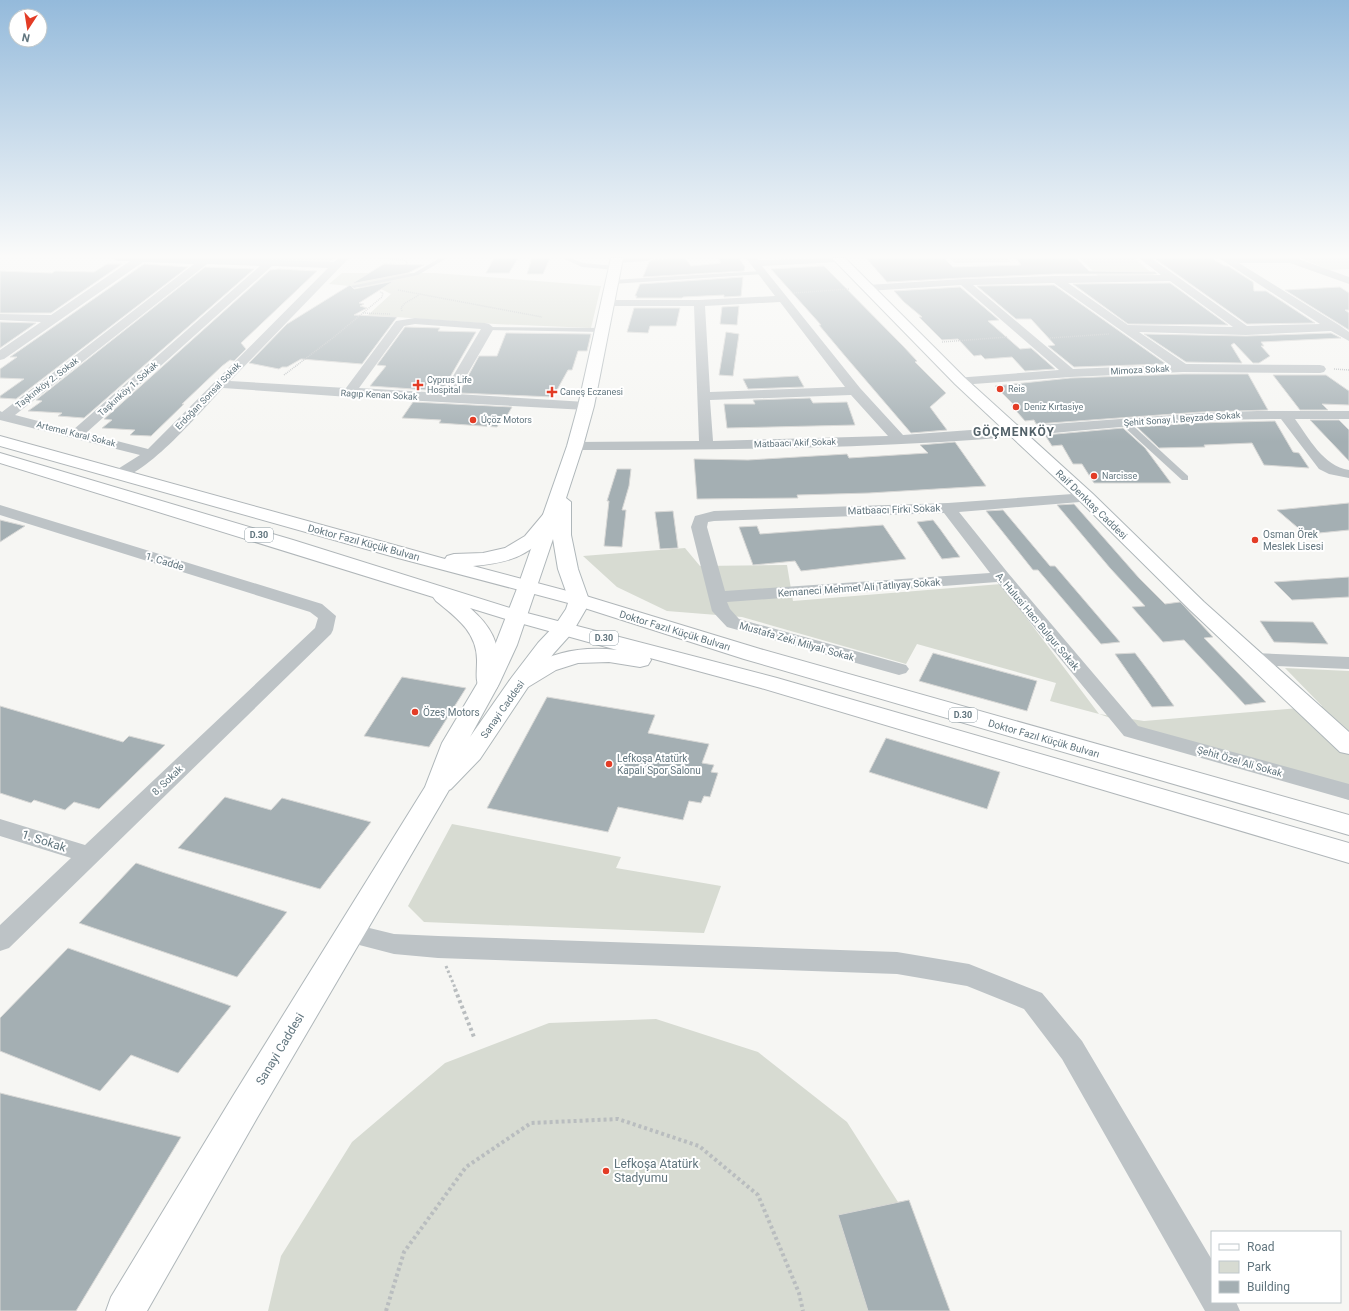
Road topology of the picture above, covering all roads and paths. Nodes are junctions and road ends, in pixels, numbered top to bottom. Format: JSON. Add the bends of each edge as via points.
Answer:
{"nodes":[{"id":1,"x":53,"y":319,"type":"edge"},
{"id":2,"x":128,"y":319,"type":"edge"},
{"id":3,"x":206,"y":319,"type":"edge"},
{"id":4,"x":283,"y":319,"type":"edge"},
{"id":5,"x":356,"y":319,"type":"edge"},
{"id":6,"x":396,"y":319,"type":"edge"},
{"id":7,"x":410,"y":319,"type":"edge"},
{"id":8,"x":554,"y":319,"type":"edge"},
{"id":9,"x":604,"y":319,"type":"edge"},
{"id":10,"x":700,"y":319,"type":"edge"},
{"id":11,"x":798,"y":319,"type":"edge"},
{"id":12,"x":898,"y":319,"type":"edge"},
{"id":13,"x":1008,"y":319,"type":"edge"},
{"id":14,"x":1113,"y":319,"type":"edge"},
{"id":15,"x":1229,"y":319,"type":"edge"},
{"id":16,"x":1322,"y":319,"type":"edge"},
{"id":17,"x":1335,"y":327,"type":"junction"},
{"id":18,"x":488,"y":328,"type":"junction"},
{"id":19,"x":572,"y":328,"type":"junction"},
{"id":20,"x":602,"y":330,"type":"junction"},
{"id":21,"x":1128,"y":330,"type":"junction"},
{"id":22,"x":1246,"y":331,"type":"junction"},
{"id":23,"x":1029,"y":337,"type":"junction"},
{"id":24,"x":1349,"y":337,"type":"edge"},
{"id":25,"x":922,"y":343,"type":"junction"},
{"id":26,"x":2,"y":353,"type":"edge"},
{"id":27,"x":1182,"y":368,"type":"junction"},
{"id":28,"x":1320,"y":369,"type":"dead end"},
{"id":29,"x":1070,"y":373,"type":"junction"},
{"id":30,"x":960,"y":381,"type":"junction"},
{"id":31,"x":219,"y":384,"type":"junction"},
{"id":32,"x":266,"y":388,"type":"junction"},
{"id":33,"x":855,"y":391,"type":"junction"},
{"id":34,"x":349,"y":393,"type":"junction"},
{"id":35,"x":704,"y":396,"type":"junction"},
{"id":36,"x":446,"y":398,"type":"junction"},
{"id":37,"x":586,"y":406,"type":"junction"},
{"id":38,"x":1285,"y":415,"type":"junction"},
{"id":39,"x":1349,"y":415,"type":"edge"},
{"id":40,"x":2,"y":416,"type":"edge"},
{"id":41,"x":1125,"y":423,"type":"junction"},
{"id":42,"x":1015,"y":433,"type":"junction"},
{"id":43,"x":77,"y":434,"type":"junction"},
{"id":44,"x":899,"y":440,"type":"junction"},
{"id":45,"x":575,"y":446,"type":"junction"},
{"id":46,"x":706,"y":446,"type":"junction"},
{"id":47,"x":1,"y":454,"type":"edge"},
{"id":48,"x":151,"y":454,"type":"junction"},
{"id":49,"x":118,"y":475,"type":"junction"},
{"id":50,"x":1347,"y":475,"type":"edge"},
{"id":51,"x":1185,"y":478,"type":"dead end"},
{"id":52,"x":561,"y":485,"type":"junction"},
{"id":53,"x":1087,"y":498,"type":"junction"},
{"id":54,"x":948,"y":508,"type":"junction"},
{"id":55,"x":0,"y":510,"type":"edge"},
{"id":56,"x":552,"y":515,"type":"junction"},
{"id":57,"x":701,"y":519,"type":"joint"},
{"id":58,"x":405,"y":554,"type":"junction"},
{"id":59,"x":1002,"y":577,"type":"junction"},
{"id":60,"x":528,"y":586,"type":"junction"},
{"id":61,"x":432,"y":590,"type":"junction"},
{"id":62,"x":717,"y":597,"type":"junction"},
{"id":63,"x":579,"y":600,"type":"junction"},
{"id":64,"x":327,"y":616,"type":"joint"},
{"id":65,"x":516,"y":616,"type":"junction"},
{"id":66,"x":564,"y":628,"type":"junction"},
{"id":67,"x":1254,"y":659,"type":"junction"},
{"id":68,"x":1349,"y":663,"type":"edge"},
{"id":69,"x":899,"y":670,"type":"dead end"},
{"id":70,"x":520,"y":682,"type":"junction"},
{"id":71,"x":769,"y":683,"type":"junction"},
{"id":72,"x":488,"y":684,"type":"junction"},
{"id":73,"x":1131,"y":731,"type":"joint"},
{"id":74,"x":1349,"y":746,"type":"edge"},
{"id":75,"x":437,"y":788,"type":"junction"},
{"id":76,"x":1349,"y":792,"type":"edge"},
{"id":77,"x":1349,"y":825,"type":"edge"},
{"id":78,"x":0,"y":827,"type":"edge"},
{"id":79,"x":1349,"y":853,"type":"edge"},
{"id":80,"x":89,"y":855,"type":"junction"},
{"id":81,"x":349,"y":933,"type":"junction"},
{"id":82,"x":0,"y":941,"type":"edge"},
{"id":83,"x":438,"y":947,"type":"junction"},
{"id":84,"x":474,"y":1037,"type":"dead end"},
{"id":85,"x":1211,"y":1289,"type":"edge"},
{"id":86,"x":125,"y":1311,"type":"edge"},
{"id":87,"x":386,"y":1311,"type":"edge"},
{"id":88,"x":803,"y":1311,"type":"edge"}],
"edges":[{"from":1,"to":26,"type":"street"},
{"from":2,"to":40,"type":"street","name":"Taşkınköy 2. Sokak"},
{"from":3,"to":43,"type":"street","name":"Taşkınköy 1. Sokak"},
{"from":4,"to":31,"type":"street","name":"Erdoğan Sonsal Sokak"},
{"from":5,"to":32,"type":"path","via":[[318,351]]},
{"from":6,"to":34,"type":"street"},
{"from":7,"to":18,"type":"street","via":[[476,324]]},
{"from":8,"to":19,"type":"path"},
{"from":9,"to":20,"type":"main road","name":"Sanayi Caddesi"},
{"from":10,"to":35,"type":"street"},
{"from":11,"to":33,"type":"street"},
{"from":12,"to":25,"type":"main road","name":"Raif Denktaş Caddesi"},
{"from":13,"to":23,"type":"street"},
{"from":14,"to":21,"type":"street"},
{"from":15,"to":22,"type":"street"},
{"from":16,"to":17,"type":"street"},
{"from":17,"to":22,"type":"street"},
{"from":17,"to":24,"type":"street"},
{"from":18,"to":19,"type":"lane"},
{"from":18,"to":36,"type":"street"},
{"from":19,"to":20,"type":"lane"},
{"from":20,"to":37,"type":"main road","name":"Sanayi Caddesi"},
{"from":21,"to":22,"type":"street"},
{"from":21,"to":23,"type":"path"},
{"from":21,"to":27,"type":"street"},
{"from":23,"to":25,"type":"path"},
{"from":23,"to":29,"type":"street"},
{"from":25,"to":30,"type":"main road","name":"Raif Denktaş Caddesi"},
{"from":27,"to":28,"type":"street","name":"Mimoza Sokak"},
{"from":27,"to":29,"type":"street","name":"Mimoza Sokak"},
{"from":29,"to":30,"type":"street","name":"Mimoza Sokak"},
{"from":30,"to":42,"type":"main road","name":"Raif Denktaş Caddesi"},
{"from":31,"to":32,"type":"street","name":"Ragıp Kenan Sokak"},
{"from":31,"to":48,"type":"street","name":"Erdoğan Sonsal Sokak"},
{"from":32,"to":34,"type":"street","name":"Ragıp Kenan Sokak"},
{"from":33,"to":35,"type":"street"},
{"from":33,"to":44,"type":"street"},
{"from":34,"to":36,"type":"street","name":"Ragıp Kenan Sokak"},
{"from":35,"to":46,"type":"street"},
{"from":36,"to":37,"type":"street","name":"Ragıp Kenan Sokak"},
{"from":37,"to":45,"type":"main road","name":"Sanayi Caddesi"},
{"from":38,"to":39,"type":"street","name":"Şehit Sonay İ. Beyzade Sokak"},
{"from":38,"to":41,"type":"street","name":"Şehit Sonay İ. Beyzade Sokak"},
{"from":38,"to":50,"type":"street","via":[[1325,467]]},
{"from":40,"to":43,"type":"street","name":"Artemel Karal Sokak"},
{"from":41,"to":42,"type":"street","name":"Şehit Sonay İ. Beyzade Sokak"},
{"from":41,"to":51,"type":"lane"},
{"from":42,"to":44,"type":"street","name":"Matbaacı Akif Sokak"},
{"from":42,"to":53,"type":"main road","name":"Raif Denktaş Caddesi"},
{"from":43,"to":48,"type":"street","name":"Artemel Karal Sokak"},
{"from":44,"to":46,"type":"street","name":"Matbaacı Akif Sokak"},
{"from":45,"to":46,"type":"street","name":"Matbaacı Akif Sokak"},
{"from":45,"to":52,"type":"main road","name":"Sanayi Caddesi"},
{"from":47,"to":49,"type":"main road","name":"Doktor Fazıl Küçük Bulvarı","number":"D.30"},
{"from":47,"to":61,"type":"main road","name":"Doktor Fazıl Küçük Bulvarı","number":"D.30"},
{"from":48,"to":49,"type":"street","name":"Erdoğan Sonsal Sokak"},
{"from":49,"to":58,"type":"main road","name":"Doktor Fazıl Küçük Bulvarı","number":"D.30"},
{"from":52,"to":56,"type":"main road","name":"Sanayi Caddesi"},
{"from":52,"to":63,"type":"main road","via":[[565,556]]},
{"from":53,"to":54,"type":"street","name":"Matbaacı Firkı Sokak"},
{"from":53,"to":67,"type":"main road","name":"Raif Denktaş Caddesi"},
{"from":54,"to":57,"type":"street","name":"Matbaacı Firkı Sokak","via":[[714,516]]},
{"from":54,"to":59,"type":"street","name":"A. Hulusi Hacı Bulgur Sokak"},
{"from":55,"to":64,"type":"street","name":"1. Cadde","via":[[316,608]]},
{"from":56,"to":58,"type":"main road","via":[[528,543],[497,556],[470,560]]},
{"from":56,"to":60,"type":"main road","name":"Sanayi Caddesi"},
{"from":57,"to":62,"type":"street","name":"Mustafa Zeki Milyalı Sokak","via":[[699,527]]},
{"from":58,"to":60,"type":"main road","name":"Doktor Fazıl Küçük Bulvarı","number":"D.30"},
{"from":59,"to":62,"type":"street","name":"Kemaneci Mehmet Ali Tatlıyay Sokak"},
{"from":59,"to":73,"type":"street","name":"A. Hulusi Hacı Bulgur Sokak"},
{"from":60,"to":63,"type":"main road","name":"Doktor Fazıl Küçük Bulvarı","number":"D.30"},
{"from":60,"to":65,"type":"main road","name":"Sanayi Caddesi"},
{"from":61,"to":65,"type":"main road","name":"Doktor Fazıl Küçük Bulvarı","number":"D.30"},
{"from":61,"to":72,"type":"main road","via":[[463,612],[477,626],[488,652]]},
{"from":62,"to":69,"type":"street","name":"Mustafa Zeki Milyalı Sokak","via":[[721,611],[733,623]]},
{"from":63,"to":66,"type":"main road","name":"Sanayi Caddesi","via":[[572,618]]},
{"from":63,"to":77,"type":"main road","name":"Doktor Fazıl Küçük Bulvarı","number":"D.30","via":[[752,654]]},
{"from":64,"to":80,"type":"street","name":"8. Sokak","via":[[324,630]]},
{"from":65,"to":66,"type":"main road","number":"D.30"},
{"from":65,"to":72,"type":"main road","name":"Sanayi Caddesi"},
{"from":66,"to":70,"type":"main road","name":"Sanayi Caddesi"},
{"from":66,"to":71,"type":"main road","number":"D.30"},
{"from":67,"to":68,"type":"street"},
{"from":67,"to":74,"type":"main road","name":"Raif Denktaş Caddesi"},
{"from":70,"to":71,"type":"main road","via":[[558,661],[594,655],[622,657]]},
{"from":70,"to":75,"type":"main road","name":"Sanayi Caddesi","via":[[471,753]]},
{"from":71,"to":79,"type":"main road","number":"D.30"},
{"from":72,"to":75,"type":"main road","name":"Sanayi Caddesi","via":[[454,743]]},
{"from":73,"to":76,"type":"street","name":"Şehit Özel Ali Sokak"},
{"from":75,"to":81,"type":"main road","name":"Sanayi Caddesi"},
{"from":78,"to":80,"type":"street","name":"1. Sokak"},
{"from":80,"to":82,"type":"street","name":"8. Sokak"},
{"from":81,"to":83,"type":"street","via":[[394,944]]},
{"from":81,"to":86,"type":"main road","name":"Sanayi Caddesi"},
{"from":83,"to":84,"type":"path"},
{"from":83,"to":85,"type":"street","via":[[897,963],[969,975],[1033,1001],[1072,1050]]},
{"from":87,"to":88,"type":"path","via":[[404,1252],[466,1167],[531,1123],[618,1119],[699,1146],[758,1195]]}]}
